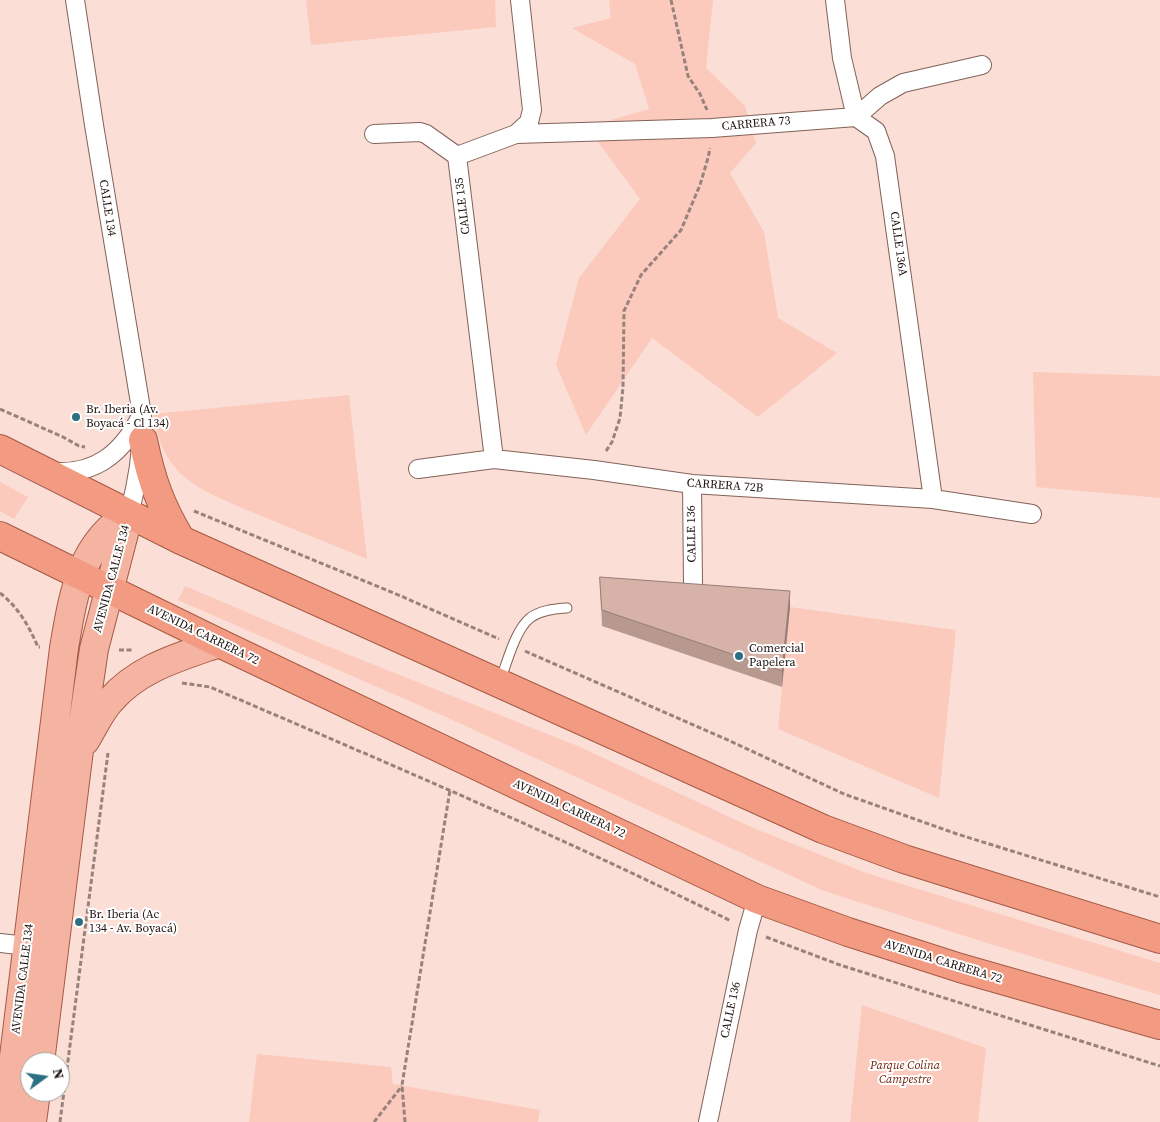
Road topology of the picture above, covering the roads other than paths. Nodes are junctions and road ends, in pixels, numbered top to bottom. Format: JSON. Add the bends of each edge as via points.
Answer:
{"nodes":[{"id":1,"x":75,"y":0,"type":"edge"},
{"id":2,"x":520,"y":0,"type":"edge"},
{"id":3,"x":835,"y":0,"type":"edge"},
{"id":4,"x":982,"y":65,"type":"dead end"},
{"id":5,"x":856,"y":117,"type":"junction"},
{"id":6,"x":374,"y":134,"type":"dead end"},
{"id":7,"x":516,"y":134,"type":"junction"},
{"id":8,"x":457,"y":156,"type":"junction"},
{"id":9,"x":142,"y":427,"type":"junction"},
{"id":10,"x":0,"y":449,"type":"edge"},
{"id":11,"x":494,"y":458,"type":"junction"},
{"id":12,"x":418,"y":470,"type":"dead end"},
{"id":13,"x":45,"y":472,"type":"junction"},
{"id":14,"x":692,"y":484,"type":"junction"},
{"id":15,"x":933,"y":499,"type":"junction"},
{"id":16,"x":129,"y":514,"type":"junction"},
{"id":17,"x":1032,"y":514,"type":"dead end"},
{"id":18,"x":0,"y":536,"type":"edge"},
{"id":19,"x":181,"y":540,"type":"junction"},
{"id":20,"x":81,"y":576,"type":"junction"},
{"id":21,"x":693,"y":583,"type":"edge"},
{"id":22,"x":108,"y":589,"type":"junction"},
{"id":23,"x":567,"y":608,"type":"dead end"},
{"id":24,"x":219,"y":643,"type":"junction"},
{"id":25,"x":499,"y":684,"type":"junction"},
{"id":26,"x":79,"y":750,"type":"junction"},
{"id":27,"x":757,"y":899,"type":"junction"},
{"id":28,"x":1160,"y":939,"type":"edge"},
{"id":29,"x":0,"y":943,"type":"edge"},
{"id":30,"x":28,"y":946,"type":"junction"},
{"id":31,"x":1160,"y":1025,"type":"edge"},
{"id":32,"x":41,"y":1052,"type":"edge"},
{"id":33,"x":35,"y":1102,"type":"edge"},
{"id":34,"x":6,"y":1122,"type":"edge"},
{"id":35,"x":32,"y":1122,"type":"edge"},
{"id":36,"x":708,"y":1122,"type":"edge"}],
"edges":[{"from":1,"to":9,"type":"street","name":"CALLE 134"},
{"from":2,"to":7,"type":"street","via":[[532,110],[529,122]]},
{"from":3,"to":5,"type":"street","via":[[842,58]]},
{"from":4,"to":5,"type":"street","via":[[903,83],[880,96]]},
{"from":5,"to":7,"type":"street","name":"CARRERA 73","via":[[712,128]]},
{"from":5,"to":15,"type":"street","name":"CALLE 136A","via":[[876,131],[886,156]]},
{"from":6,"to":8,"type":"street","via":[[420,132]]},
{"from":7,"to":8,"type":"street"},
{"from":8,"to":11,"type":"street","name":"CALLE 135"},
{"from":9,"to":13,"type":"street","via":[[98,464],[63,473]]},
{"from":9,"to":16,"type":"street","name":"CALLE 134","via":[[140,467]]},
{"from":9,"to":19,"type":"highway","via":[[149,471],[157,495]]},
{"from":10,"to":13,"type":"highway"},
{"from":11,"to":12,"type":"street","name":"CARRERA 72B"},
{"from":11,"to":14,"type":"street","name":"CARRERA 72B"},
{"from":13,"to":16,"type":"highway"},
{"from":14,"to":15,"type":"street","name":"CARRERA 72B"},
{"from":14,"to":21,"type":"street","name":"CALLE 136"},
{"from":15,"to":17,"type":"street","name":"CARRERA 72B"},
{"from":16,"to":19,"type":"highway"},
{"from":16,"to":20,"type":"main road","name":"AVENIDA CALLE 134","via":[[98,540]]},
{"from":16,"to":22,"type":"main road","name":"AVENIDA CALLE 134"},
{"from":18,"to":20,"type":"highway","name":"AVENIDA CARRERA 72"},
{"from":19,"to":25,"type":"highway"},
{"from":20,"to":22,"type":"highway","name":"AVENIDA CARRERA 72"},
{"from":20,"to":30,"type":"main road","name":"AVENIDA CALLE 134","via":[[64,648]]},
{"from":22,"to":24,"type":"highway","name":"AVENIDA CARRERA 72"},
{"from":22,"to":26,"type":"main road","name":"AVENIDA CALLE 134","via":[[94,649]]},
{"from":23,"to":25,"type":"lane","via":[[552,609],[530,617],[520,630]]},
{"from":24,"to":26,"type":"main road","via":[[177,657],[142,673],[125,685],[108,702]]},
{"from":24,"to":27,"type":"highway","name":"AVENIDA CARRERA 72"},
{"from":25,"to":28,"type":"highway","via":[[823,829],[904,859]]},
{"from":26,"to":32,"type":"main road","name":"AVENIDA CALLE 134"},
{"from":27,"to":31,"type":"highway","name":"AVENIDA CARRERA 72","via":[[960,968]]},
{"from":27,"to":36,"type":"street","name":"CALLE 136"},
{"from":29,"to":30,"type":"street"},
{"from":30,"to":34,"type":"main road","name":"AVENIDA CALLE 134"},
{"from":33,"to":35,"type":"main road"}]}
